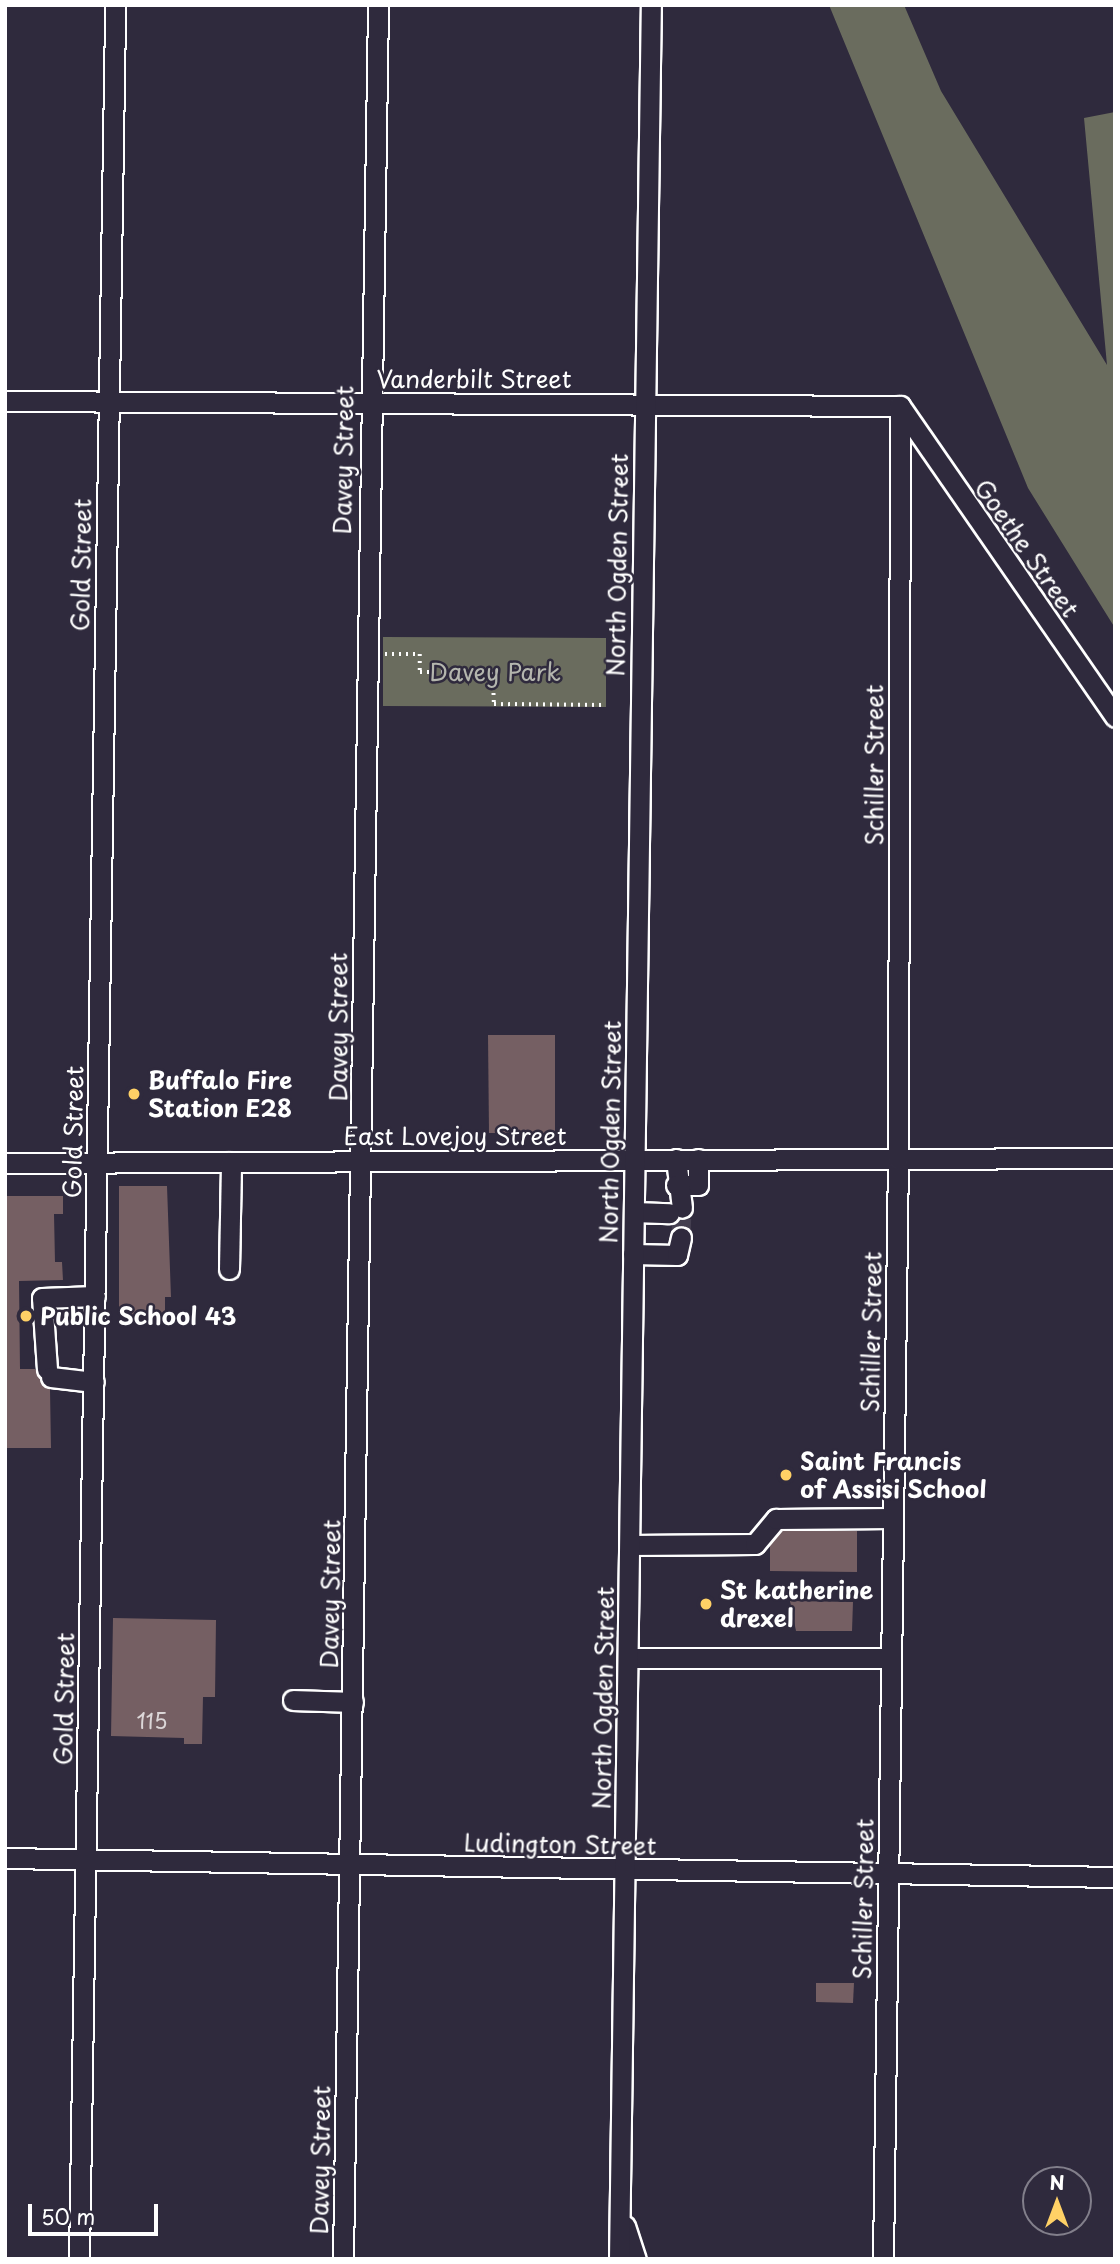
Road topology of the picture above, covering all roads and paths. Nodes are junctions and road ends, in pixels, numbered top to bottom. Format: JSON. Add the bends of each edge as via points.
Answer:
{"nodes":[{"id":1,"x":116,"y":5,"type":"edge"},
{"id":2,"x":378,"y":5,"type":"edge"},
{"id":3,"x":651,"y":5,"type":"edge"},
{"id":4,"x":5,"y":401,"type":"edge"},
{"id":5,"x":107,"y":401,"type":"junction"},
{"id":6,"x":368,"y":404,"type":"junction"},
{"id":7,"x":644,"y":404,"type":"junction"},
{"id":8,"x":900,"y":406,"type":"junction"},
{"id":9,"x":385,"y":654,"type":"dead end"},
{"id":10,"x":604,"y":705,"type":"dead end"},
{"id":11,"x":1115,"y":717,"type":"edge"},
{"id":12,"x":1115,"y":1158,"type":"edge"},
{"id":13,"x":636,"y":1159,"type":"junction"},
{"id":14,"x":676,"y":1159,"type":"junction"},
{"id":15,"x":698,"y":1159,"type":"junction"},
{"id":16,"x":898,"y":1159,"type":"junction"},
{"id":17,"x":362,"y":1160,"type":"junction"},
{"id":18,"x":97,"y":1162,"type":"junction"},
{"id":19,"x":231,"y":1162,"type":"junction"},
{"id":20,"x":5,"y":1163,"type":"edge"},
{"id":21,"x":675,"y":1203,"type":"junction"},
{"id":22,"x":634,"y":1212,"type":"junction"},
{"id":23,"x":676,"y":1239,"type":"dead end"},
{"id":24,"x":633,"y":1254,"type":"junction"},
{"id":25,"x":229,"y":1269,"type":"dead end"},
{"id":26,"x":95,"y":1296,"type":"junction"},
{"id":27,"x":94,"y":1382,"type":"junction"},
{"id":28,"x":892,"y":1518,"type":"junction"},
{"id":29,"x":630,"y":1545,"type":"junction"},
{"id":30,"x":629,"y":1658,"type":"junction"},
{"id":31,"x":889,"y":1658,"type":"junction"},
{"id":32,"x":293,"y":1700,"type":"dead end"},
{"id":33,"x":353,"y":1702,"type":"junction"},
{"id":34,"x":5,"y":1858,"type":"edge"},
{"id":35,"x":86,"y":1860,"type":"junction"},
{"id":36,"x":350,"y":1864,"type":"junction"},
{"id":37,"x":624,"y":1870,"type":"junction"},
{"id":38,"x":888,"y":1872,"type":"junction"},
{"id":39,"x":1115,"y":1877,"type":"edge"},
{"id":40,"x":620,"y":2201,"type":"junction"},
{"id":41,"x":79,"y":2259,"type":"edge"},
{"id":42,"x":343,"y":2259,"type":"edge"},
{"id":43,"x":619,"y":2259,"type":"edge"},
{"id":44,"x":636,"y":2259,"type":"edge"},
{"id":45,"x":883,"y":2259,"type":"edge"}],
"edges":[{"from":1,"to":5,"type":"street","name":"Gold Street"},
{"from":2,"to":6,"type":"street","name":"Davey Street"},
{"from":3,"to":7,"type":"street","name":"North Ogden Street"},
{"from":4,"to":5,"type":"street","name":"Vanderbilt Street"},
{"from":5,"to":6,"type":"street","name":"Vanderbilt Street"},
{"from":5,"to":18,"type":"street","name":"Gold Street"},
{"from":6,"to":7,"type":"street","name":"Vanderbilt Street"},
{"from":6,"to":17,"type":"street","name":"Davey Street"},
{"from":7,"to":8,"type":"street","name":"Vanderbilt Street"},
{"from":7,"to":13,"type":"street","name":"North Ogden Street"},
{"from":8,"to":11,"type":"street","name":"Goethe Street"},
{"from":8,"to":16,"type":"street","name":"Schiller Street"},
{"from":9,"to":10,"type":"path","via":[[420,654],[420,672],[493,672],[494,704]]},
{"from":12,"to":16,"type":"street","name":"East Lovejoy Street"},
{"from":13,"to":14,"type":"street","name":"East Lovejoy Street"},
{"from":13,"to":17,"type":"street","name":"East Lovejoy Street"},
{"from":13,"to":22,"type":"street","name":"North Ogden Street"},
{"from":14,"to":15,"type":"street","name":"East Lovejoy Street"},
{"from":14,"to":21,"type":"street"},
{"from":15,"to":16,"type":"street","name":"East Lovejoy Street"},
{"from":15,"to":21,"type":"street","via":[[698,1185]]},
{"from":16,"to":28,"type":"street","name":"Schiller Street"},
{"from":17,"to":19,"type":"street","name":"East Lovejoy Street"},
{"from":17,"to":33,"type":"street","name":"Davey Street"},
{"from":18,"to":19,"type":"street","name":"East Lovejoy Street"},
{"from":18,"to":20,"type":"street","name":"East Lovejoy Street"},
{"from":18,"to":26,"type":"street","name":"Gold Street"},
{"from":19,"to":25,"type":"street"},
{"from":21,"to":22,"type":"street"},
{"from":22,"to":24,"type":"street","name":"North Ogden Street"},
{"from":23,"to":24,"type":"street","via":[[677,1255]]},
{"from":24,"to":29,"type":"street","name":"North Ogden Street"},
{"from":26,"to":27,"type":"street","name":"Gold Street"},
{"from":26,"to":27,"type":"street","via":[[41,1298],[49,1373]]},
{"from":27,"to":35,"type":"street","name":"Gold Street"},
{"from":28,"to":29,"type":"street","via":[[776,1519],[755,1544]]},
{"from":28,"to":31,"type":"street","name":"Schiller Street"},
{"from":29,"to":30,"type":"street","name":"North Ogden Street"},
{"from":30,"to":31,"type":"street"},
{"from":30,"to":37,"type":"street","name":"North Ogden Street"},
{"from":31,"to":38,"type":"street","name":"Schiller Street"},
{"from":32,"to":33,"type":"street"},
{"from":33,"to":36,"type":"street","name":"Davey Street"},
{"from":34,"to":35,"type":"street","name":"Ludington Street"},
{"from":35,"to":36,"type":"street","name":"Ludington Street"},
{"from":35,"to":41,"type":"street","name":"Gold Street"},
{"from":36,"to":37,"type":"street","name":"Ludington Street"},
{"from":36,"to":42,"type":"street","name":"Davey Street"},
{"from":37,"to":38,"type":"street","name":"Ludington Street"},
{"from":37,"to":40,"type":"street","name":"North Ogden Street"},
{"from":38,"to":39,"type":"street","name":"Ludington Street"},
{"from":38,"to":45,"type":"street","name":"Schiller Street"},
{"from":40,"to":43,"type":"street","name":"North Ogden Street"},
{"from":40,"to":44,"type":"street"}]}
